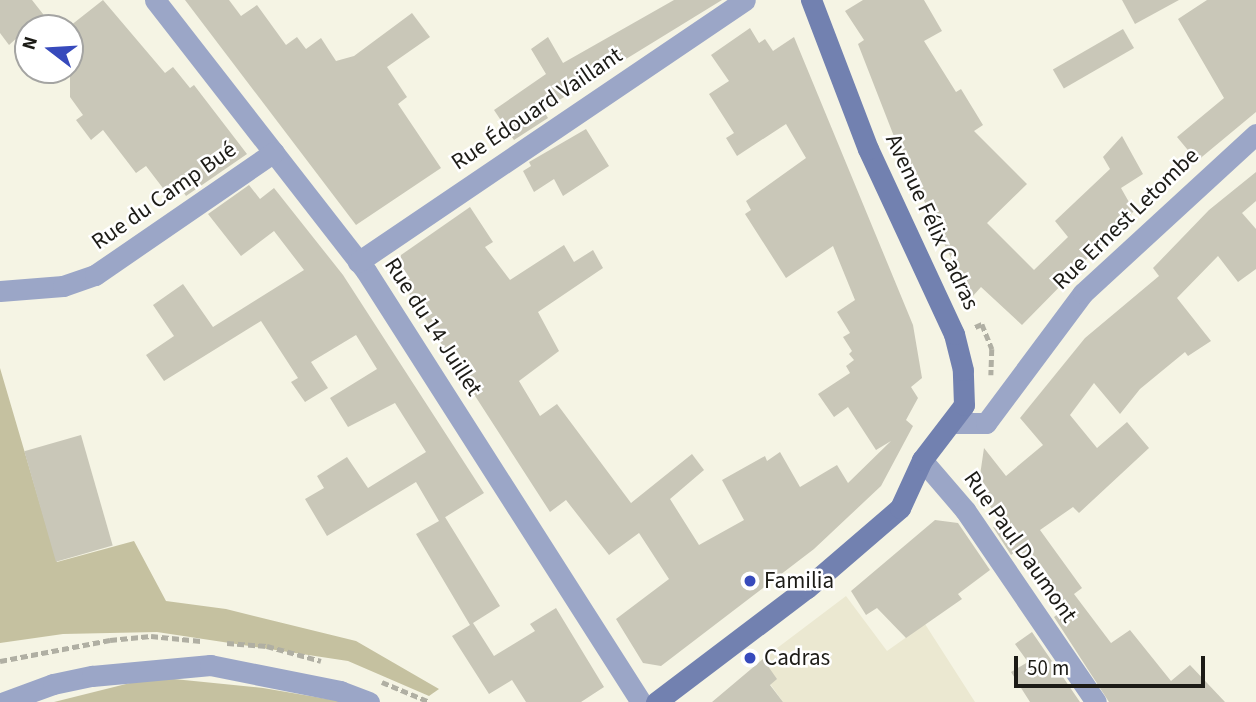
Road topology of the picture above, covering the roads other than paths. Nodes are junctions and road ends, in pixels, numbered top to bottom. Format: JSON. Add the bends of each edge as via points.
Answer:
{"nodes":[{"id":1,"x":155,"y":0,"type":"edge"},
{"id":2,"x":746,"y":0,"type":"edge"},
{"id":3,"x":811,"y":0,"type":"edge"},
{"id":4,"x":1256,"y":134,"type":"edge"},
{"id":5,"x":274,"y":152,"type":"junction"},
{"id":6,"x":358,"y":261,"type":"junction"},
{"id":7,"x":0,"y":291,"type":"edge"},
{"id":8,"x":951,"y":423,"type":"junction"},
{"id":9,"x":922,"y":460,"type":"junction"},
{"id":10,"x":4,"y":702,"type":"edge"},
{"id":11,"x":369,"y":702,"type":"edge"},
{"id":12,"x":641,"y":702,"type":"edge"},
{"id":13,"x":656,"y":702,"type":"edge"},
{"id":14,"x":1096,"y":702,"type":"edge"}],
"edges":[{"from":1,"to":5,"type":"street","name":"Rue du 14 Juillet"},
{"from":2,"to":6,"type":"street","name":"Rue Édouard Vaillant"},
{"from":3,"to":8,"type":"street","name":"Avenue Félix Cadras","via":[[868,149],[954,334],[964,405]]},
{"from":4,"to":8,"type":"street","name":"Rue Ernest Letombe","via":[[1083,293],[986,423]]},
{"from":5,"to":6,"type":"street","name":"Rue du 14 Juillet"},
{"from":5,"to":7,"type":"street","name":"Rue du Camp Bué","via":[[95,275],[63,286]]},
{"from":6,"to":12,"type":"street","name":"Rue du 14 Juillet"},
{"from":8,"to":9,"type":"street","name":"Avenue Félix Cadras"},
{"from":9,"to":13,"type":"street","name":"Avenue Félix Cadras","via":[[900,508],[807,588]]},
{"from":9,"to":14,"type":"street","name":"Rue Paul Daumont","via":[[965,510]]},
{"from":10,"to":11,"type":"street","via":[[92,676],[210,665],[328,688]]}]}
